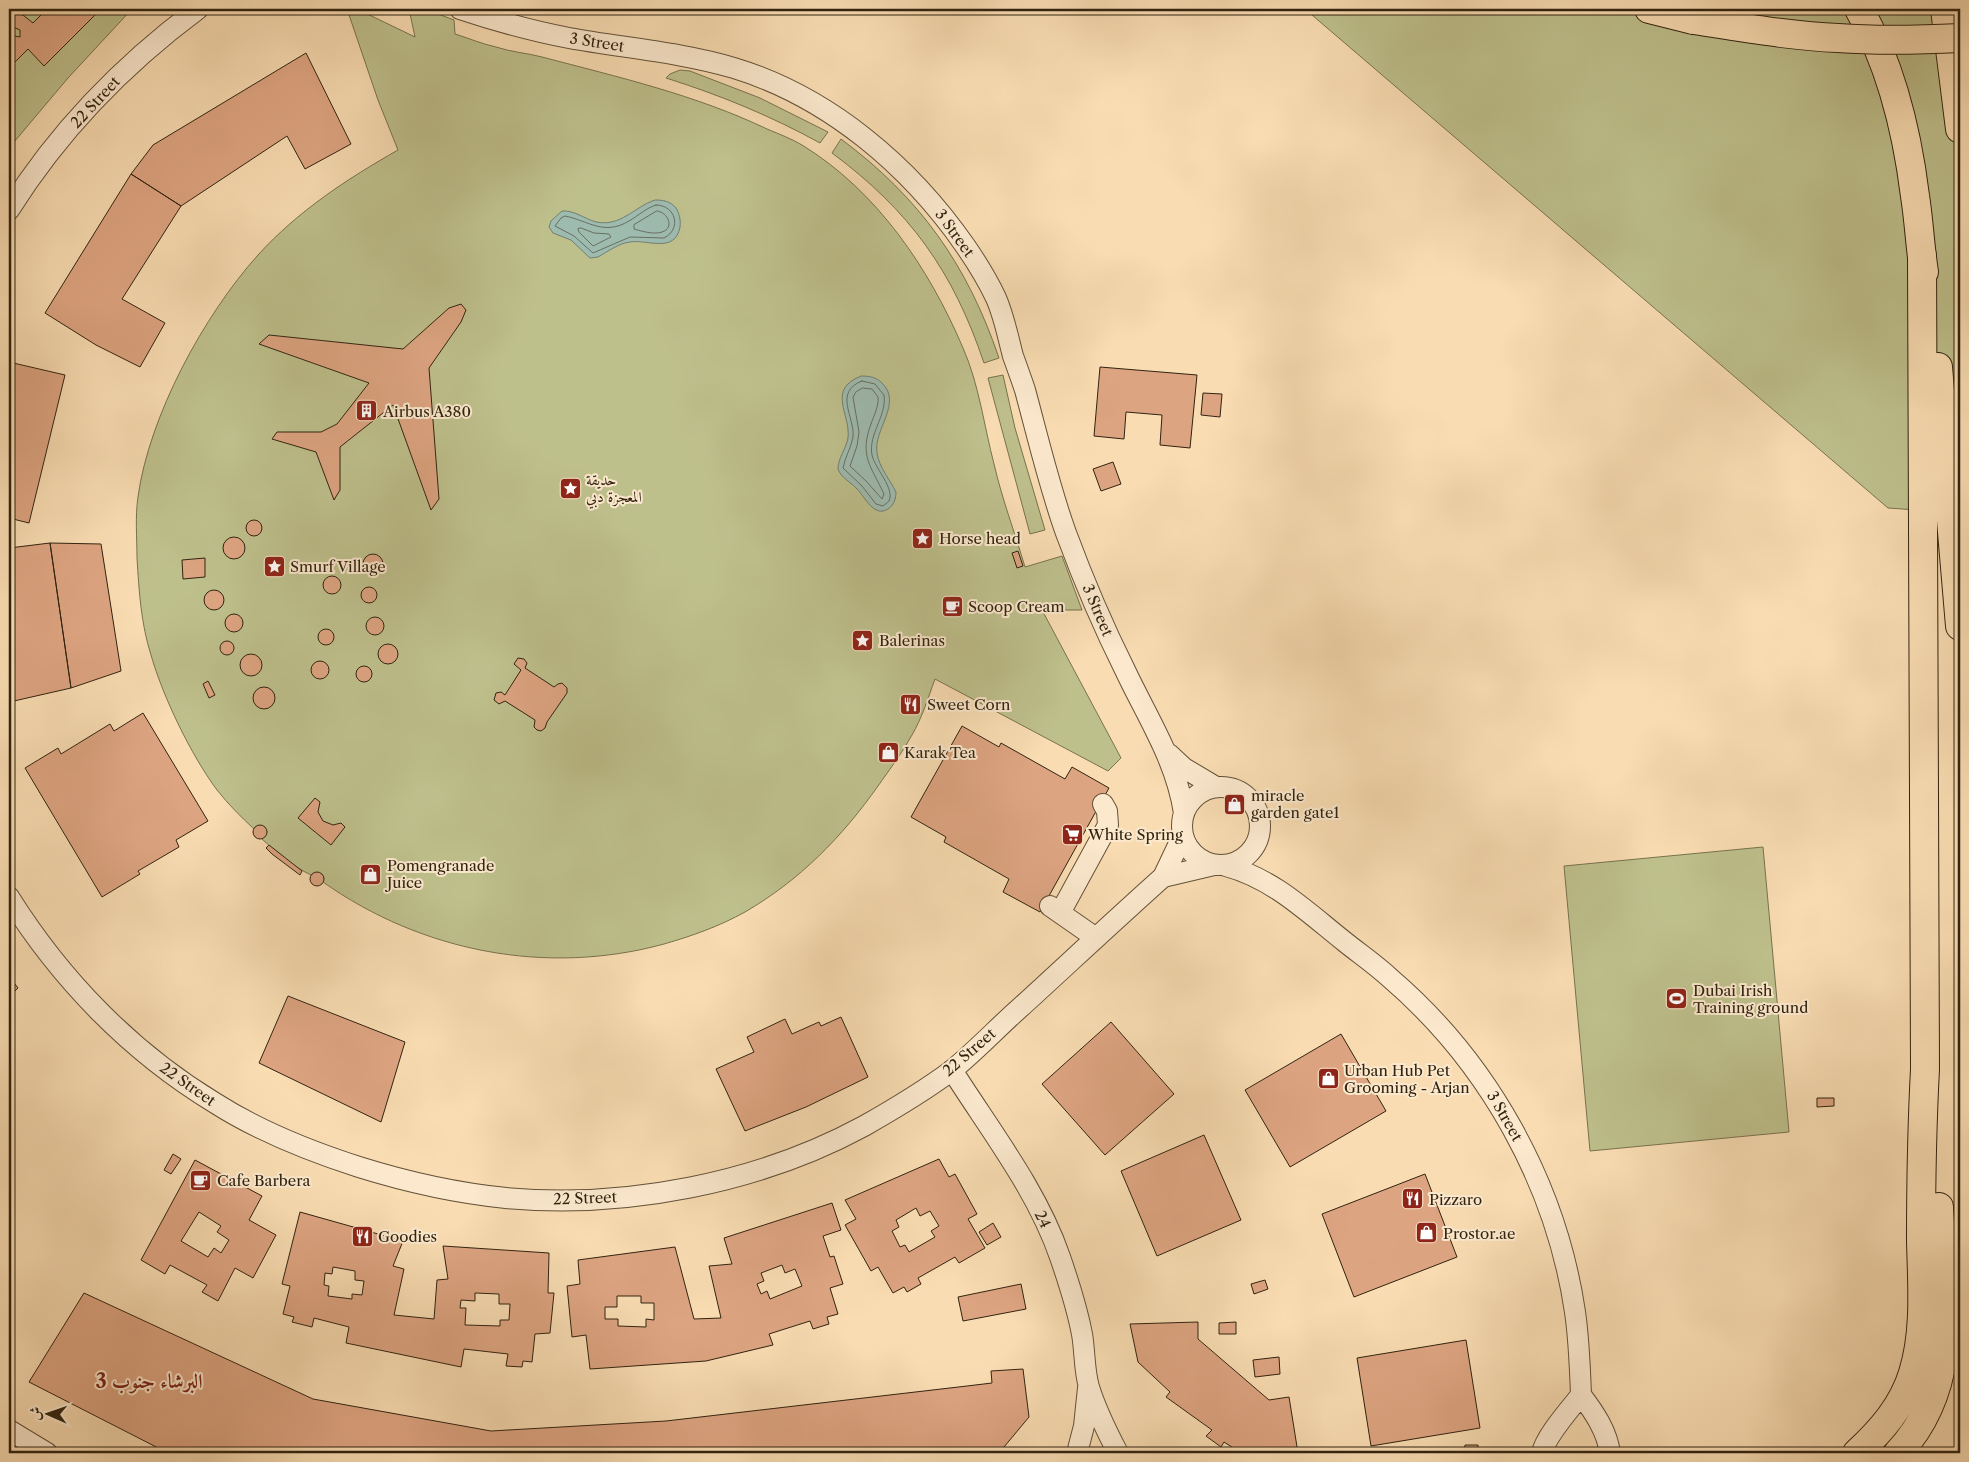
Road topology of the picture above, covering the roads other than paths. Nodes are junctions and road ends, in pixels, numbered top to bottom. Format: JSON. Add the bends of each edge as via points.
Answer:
{"nodes":[{"id":1,"x":198,"y":9,"type":"edge"},
{"id":2,"x":460,"y":9,"type":"edge"},
{"id":3,"x":1650,"y":9,"type":"edge"},
{"id":4,"x":1859,"y":9,"type":"edge"},
{"id":5,"x":1945,"y":9,"type":"edge"},
{"id":6,"x":1960,"y":38,"type":"edge"},
{"id":7,"x":1960,"y":129,"type":"edge"},
{"id":8,"x":9,"y":210,"type":"edge"},
{"id":9,"x":1922,"y":255,"type":"junction"},
{"id":10,"x":1960,"y":626,"type":"edge"},
{"id":11,"x":1166,"y":750,"type":"junction"},
{"id":12,"x":1216,"y":787,"type":"junction"},
{"id":13,"x":1102,"y":804,"type":"dead end"},
{"id":14,"x":1184,"y":812,"type":"junction"},
{"id":15,"x":1183,"y":835,"type":"junction"},
{"id":16,"x":1256,"y":845,"type":"junction"},
{"id":17,"x":1220,"y":865,"type":"junction"},
{"id":18,"x":1164,"y":877,"type":"junction"},
{"id":19,"x":1279,"y":889,"type":"junction"},
{"id":20,"x":9,"y":896,"type":"edge"},
{"id":21,"x":1096,"y":938,"type":"junction"},
{"id":22,"x":1925,"y":1069,"type":"junction"},
{"id":23,"x":952,"y":1070,"type":"junction"},
{"id":24,"x":1089,"y":1386,"type":"junction"},
{"id":25,"x":1581,"y":1394,"type":"junction"},
{"id":26,"x":9,"y":1430,"type":"edge"},
{"id":27,"x":47,"y":1453,"type":"edge"},
{"id":28,"x":1078,"y":1453,"type":"edge"},
{"id":29,"x":1118,"y":1453,"type":"edge"},
{"id":30,"x":1542,"y":1453,"type":"edge"},
{"id":31,"x":1610,"y":1453,"type":"edge"},
{"id":32,"x":1856,"y":1453,"type":"edge"},
{"id":33,"x":1898,"y":1453,"type":"edge"}],
"edges":[{"from":1,"to":8,"type":"street","name":"22 Street","via":[[134,62],[78,118]]},
{"from":2,"to":11,"type":"street","name":"3 Street","via":[[536,31],[699,60],[756,76],[806,99],[844,122],[896,164],[925,194],[976,262],[997,299],[1066,535],[1120,661]]},
{"from":3,"to":6,"type":"main road","bridge":true,"via":[[1693,20],[1837,38]]},
{"from":4,"to":9,"type":"main road","via":[[1890,78],[1906,135]]},
{"from":5,"to":7,"type":"main road"},
{"from":9,"to":10,"type":"main road","via":[[1937,359]]},
{"from":9,"to":22,"type":"main road"},
{"from":11,"to":12,"type":"street","name":"3 Street","via":[[1184,768]]},
{"from":11,"to":14,"type":"street","name":"3 Street"},
{"from":12,"to":14,"type":"street","via":[[1196,795]]},
{"from":12,"to":16,"type":"street","via":[[1236,789],[1251,800],[1261,826]]},
{"from":13,"to":21,"type":"street","via":[[1107,811],[1108,825],[1055,909]]},
{"from":14,"to":15,"type":"street"},
{"from":15,"to":17,"type":"street","via":[[1194,854],[1204,861]]},
{"from":15,"to":18,"type":"street","name":"22 Street"},
{"from":16,"to":17,"type":"street","via":[[1238,861]]},
{"from":16,"to":19,"type":"street","name":"3 Street","via":[[1265,868]]},
{"from":17,"to":18,"type":"street","name":"22 Street"},
{"from":17,"to":19,"type":"street","name":"3 Street","via":[[1254,875]]},
{"from":18,"to":21,"type":"street","name":"22 Street"},
{"from":19,"to":25,"type":"street","name":"3 Street","via":[[1390,978],[1432,1020],[1490,1088],[1521,1144],[1547,1202],[1575,1311]]},
{"from":20,"to":23,"type":"street","name":"22 Street","via":[[34,934],[86,999],[140,1049],[190,1087],[246,1120],[307,1148],[415,1183],[461,1192],[516,1198],[599,1199],[645,1195],[712,1182],[824,1145],[884,1114]]},
{"from":21,"to":23,"type":"street","name":"22 Street"},
{"from":22,"to":32,"type":"main road","via":[[1920,1342],[1913,1374],[1899,1404],[1880,1431]]},
{"from":22,"to":33,"type":"main road","via":[[1936,1156],[1945,1348],[1933,1398],[1922,1422]]},
{"from":23,"to":24,"type":"street","name":"24","via":[[1028,1189],[1060,1256],[1076,1306]]},
{"from":24,"to":28,"type":"street","name":"24"},
{"from":24,"to":29,"type":"street","name":"24"},
{"from":25,"to":30,"type":"street","via":[[1550,1436]]},
{"from":25,"to":31,"type":"street","via":[[1608,1440]]},
{"from":26,"to":27,"type":"street"}]}
